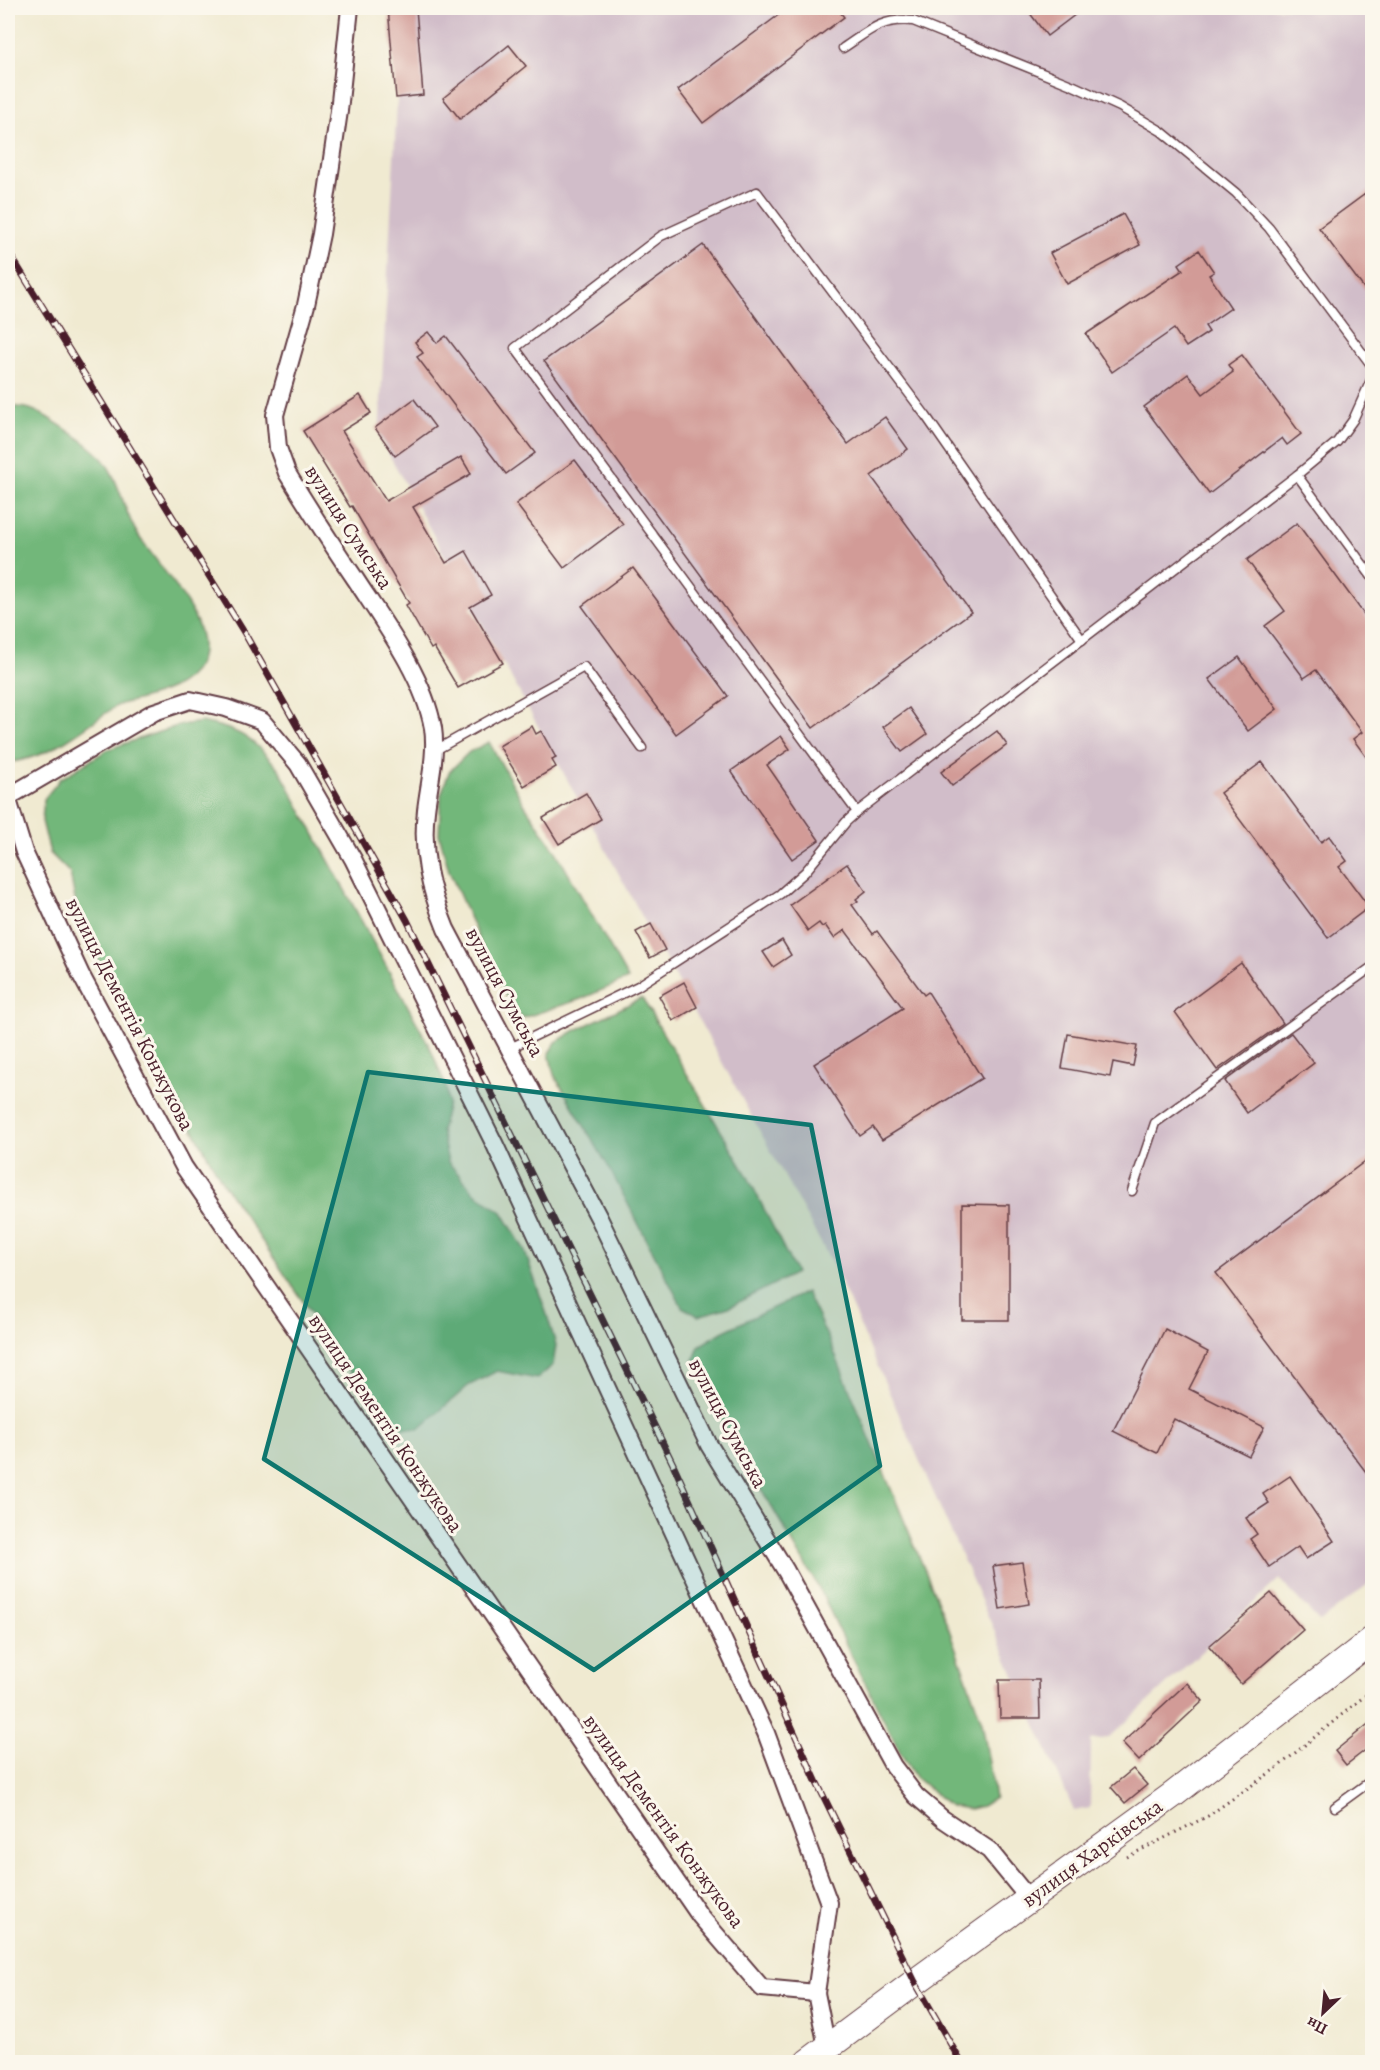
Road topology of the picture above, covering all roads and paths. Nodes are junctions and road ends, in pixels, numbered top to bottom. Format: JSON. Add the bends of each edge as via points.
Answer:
{"nodes":[{"id":1,"x":350,"y":8,"type":"edge"},
{"id":2,"x":843,"y":48,"type":"dead end"},
{"id":3,"x":1372,"y":366,"type":"edge"},
{"id":4,"x":1372,"y":378,"type":"edge"},
{"id":5,"x":1297,"y":475,"type":"junction"},
{"id":6,"x":1372,"y":577,"type":"edge"},
{"id":7,"x":1082,"y":640,"type":"junction"},
{"id":8,"x":642,"y":748,"type":"dead end"},
{"id":9,"x":434,"y":751,"type":"junction"},
{"id":10,"x":8,"y":798,"type":"edge"},
{"id":11,"x":857,"y":812,"type":"junction"},
{"id":12,"x":1372,"y":967,"type":"edge"},
{"id":13,"x":510,"y":1048,"type":"junction"},
{"id":14,"x":1132,"y":1191,"type":"dead end"},
{"id":15,"x":1368,"y":1647,"type":"edge"},
{"id":16,"x":1372,"y":1690,"type":"edge"},
{"id":17,"x":1372,"y":1780,"type":"edge"},
{"id":18,"x":1335,"y":1807,"type":"dead end"},
{"id":19,"x":1121,"y":1860,"type":"dead end"},
{"id":20,"x":1029,"y":1899,"type":"junction"},
{"id":21,"x":816,"y":1993,"type":"junction"},
{"id":22,"x":822,"y":2055,"type":"edge"}],
"edges":[{"from":1,"to":9,"type":"street","name":"вулиця Сумська","via":[[321,234],[275,415],[278,448],[287,473],[404,657],[428,709]]},
{"from":2,"to":3,"type":"lane","via":[[882,23],[914,21],[1074,86],[1161,131],[1236,193],[1269,228]]},
{"from":4,"to":5,"type":"lane","via":[[1353,420],[1337,442]]},
{"from":5,"to":6,"type":"lane"},
{"from":5,"to":7,"type":"lane"},
{"from":7,"to":11,"type":"lane"},
{"from":7,"to":11,"type":"lane","via":[[926,416],[756,192],[661,236],[515,348]]},
{"from":8,"to":9,"type":"lane","via":[[584,667]]},
{"from":9,"to":13,"type":"street","name":"вулиця Сумська","via":[[426,813],[427,872],[446,929]]},
{"from":10,"to":21,"type":"street","name":"вулиця Дементія Конжукова","via":[[24,852],[81,975],[184,1167],[700,1916],[762,1988]]},
{"from":10,"to":21,"type":"street","via":[[154,712],[190,700],[262,721],[298,764],[353,859],[495,1145],[766,1733],[829,1903]]},
{"from":11,"to":13,"type":"lane","via":[[805,872],[780,894],[638,986]]},
{"from":12,"to":14,"type":"lane","via":[[1155,1123]]},
{"from":13,"to":20,"type":"street","name":"вулиця Сумська","via":[[599,1218],[709,1445],[786,1571],[893,1766],[916,1796],[989,1850]]},
{"from":15,"to":20,"type":"main road","name":"вулиця Харківська"},
{"from":16,"to":19,"type":"path","via":[[1278,1767],[1208,1816]]},
{"from":17,"to":18,"type":"lane"},
{"from":20,"to":22,"type":"main road","name":"вулиця Харківська"},
{"from":21,"to":22,"type":"street"}]}
